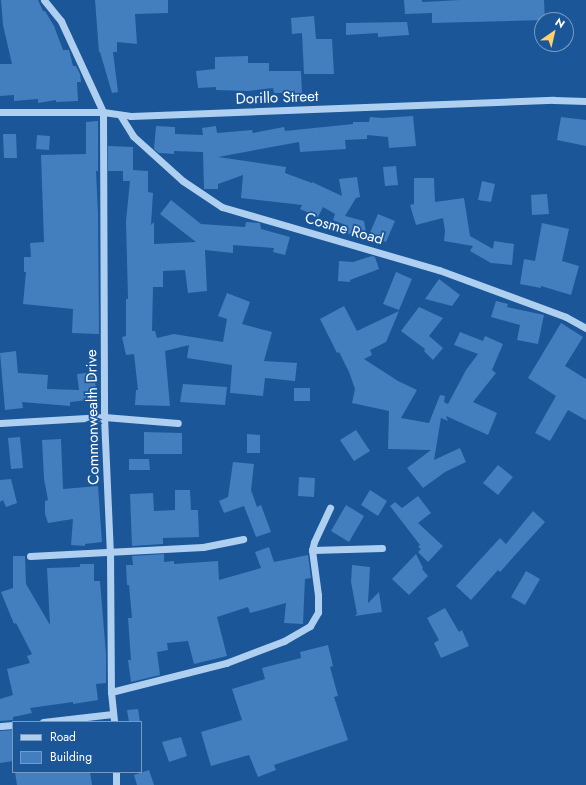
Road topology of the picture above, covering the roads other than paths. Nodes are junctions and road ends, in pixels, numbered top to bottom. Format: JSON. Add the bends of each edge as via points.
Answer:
{"nodes":[{"id":1,"x":44,"y":0,"type":"edge"},
{"id":2,"x":586,"y":101,"type":"edge"},
{"id":3,"x":0,"y":112,"type":"edge"},
{"id":4,"x":103,"y":112,"type":"junction"},
{"id":5,"x":120,"y":115,"type":"junction"},
{"id":6,"x":586,"y":328,"type":"edge"},
{"id":7,"x":104,"y":418,"type":"junction"},
{"id":8,"x":178,"y":423,"type":"dead end"},
{"id":9,"x":0,"y":424,"type":"edge"},
{"id":10,"x":330,"y":508,"type":"dead end"},
{"id":11,"x":243,"y":538,"type":"dead end"},
{"id":12,"x":382,"y":548,"type":"dead end"},
{"id":13,"x":312,"y":550,"type":"junction"},
{"id":14,"x":110,"y":552,"type":"junction"},
{"id":15,"x":30,"y":556,"type":"dead end"},
{"id":16,"x":111,"y":692,"type":"junction"},
{"id":17,"x":113,"y":718,"type":"edge"},
{"id":18,"x":60,"y":721,"type":"edge"},
{"id":19,"x":12,"y":725,"type":"edge"},
{"id":20,"x":1,"y":726,"type":"dead end"},
{"id":21,"x":116,"y":773,"type":"edge"},
{"id":22,"x":116,"y":785,"type":"edge"}],
"edges":[{"from":1,"to":4,"type":"street","via":[[61,21]]},
{"from":2,"to":5,"type":"street","name":"Dorillo Street"},
{"from":3,"to":4,"type":"street","name":"Dorillo Street"},
{"from":4,"to":5,"type":"street","name":"Dorillo Street"},
{"from":4,"to":7,"type":"street","name":"Commonwealth Drive"},
{"from":5,"to":6,"type":"street","name":"Cosme Road","via":[[133,136],[183,181],[222,207],[439,270],[566,317]]},
{"from":7,"to":8,"type":"street"},
{"from":7,"to":9,"type":"street"},
{"from":7,"to":14,"type":"street","name":"Commonwealth Drive"},
{"from":10,"to":13,"type":"street"},
{"from":11,"to":14,"type":"street","via":[[203,547]]},
{"from":12,"to":13,"type":"street"},
{"from":13,"to":16,"type":"street","via":[[318,612],[310,626],[284,641],[226,663]]},
{"from":14,"to":15,"type":"street"},
{"from":14,"to":16,"type":"street","name":"Commonwealth Drive"},
{"from":16,"to":17,"type":"street","name":"Commonwealth Drive"},
{"from":17,"to":18,"type":"street"},
{"from":19,"to":20,"type":"street"},
{"from":21,"to":22,"type":"street"}]}
